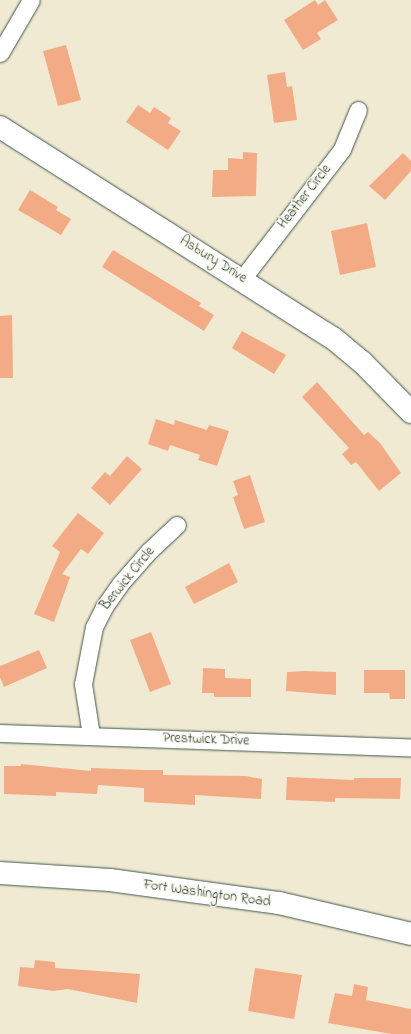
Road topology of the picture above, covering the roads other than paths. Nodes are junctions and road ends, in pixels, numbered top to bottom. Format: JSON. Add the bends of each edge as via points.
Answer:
{"nodes":[{"id":1,"x":31,"y":0,"type":"edge"},
{"id":2,"x":0,"y":53,"type":"edge"},
{"id":3,"x":358,"y":110,"type":"dead end"},
{"id":4,"x":0,"y":127,"type":"edge"},
{"id":5,"x":242,"y":279,"type":"junction"},
{"id":6,"x":411,"y":412,"type":"edge"},
{"id":7,"x":177,"y":525,"type":"dead end"},
{"id":8,"x":0,"y":733,"type":"edge"},
{"id":9,"x":91,"y":735,"type":"junction"},
{"id":10,"x":411,"y":747,"type":"edge"},
{"id":11,"x":0,"y":873,"type":"edge"},
{"id":12,"x":411,"y":934,"type":"edge"}],
"edges":[{"from":1,"to":2,"type":"street"},
{"from":3,"to":5,"type":"street","name":"Heather Circle","via":[[342,149]]},
{"from":4,"to":5,"type":"street","name":"Asbury Drive"},
{"from":5,"to":6,"type":"street","name":"Asbury Drive","via":[[333,338],[367,367]]},
{"from":7,"to":9,"type":"street","name":"Berwick Circle","via":[[149,551],[120,584],[94,627],[83,684]]},
{"from":8,"to":9,"type":"street","name":"Prestwick Drive"},
{"from":9,"to":10,"type":"street","name":"Prestwick Drive"},
{"from":11,"to":12,"type":"street","name":"Fort Washington Road","via":[[110,880],[279,903]]}]}
